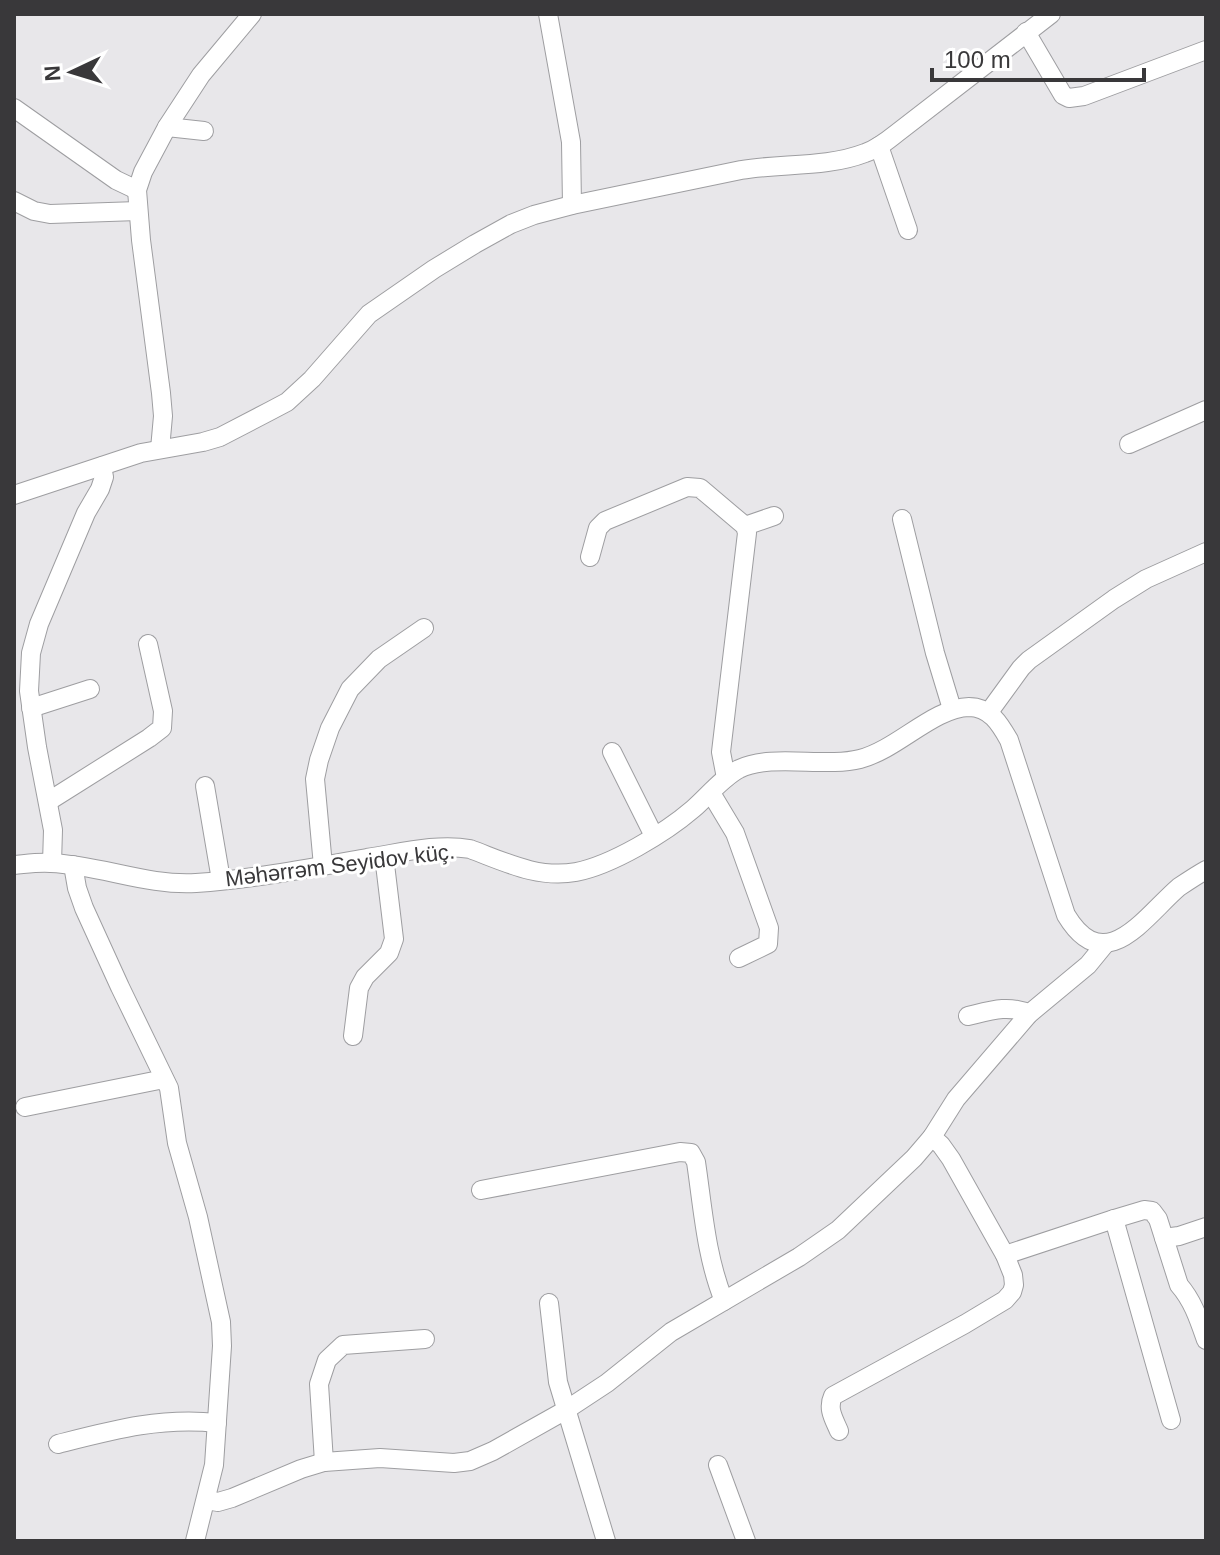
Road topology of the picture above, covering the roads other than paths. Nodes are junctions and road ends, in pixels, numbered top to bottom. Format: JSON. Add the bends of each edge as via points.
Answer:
{"nodes":[{"id":1,"x":252,"y":14,"type":"edge"},
{"id":2,"x":548,"y":14,"type":"edge"},
{"id":3,"x":1051,"y":14,"type":"edge"},
{"id":4,"x":1026,"y":32,"type":"junction"},
{"id":5,"x":1206,"y":50,"type":"edge"},
{"id":6,"x":14,"y":108,"type":"edge"},
{"id":7,"x":167,"y":127,"type":"junction"},
{"id":8,"x":204,"y":131,"type":"dead end"},
{"id":9,"x":879,"y":146,"type":"junction"},
{"id":10,"x":137,"y":190,"type":"junction"},
{"id":11,"x":14,"y":201,"type":"edge"},
{"id":12,"x":572,"y":205,"type":"junction"},
{"id":13,"x":138,"y":211,"type":"junction"},
{"id":14,"x":908,"y":230,"type":"dead end"},
{"id":15,"x":1206,"y":410,"type":"edge"},
{"id":16,"x":1129,"y":444,"type":"dead end"},
{"id":17,"x":160,"y":449,"type":"junction"},
{"id":18,"x":102,"y":466,"type":"junction"},
{"id":19,"x":14,"y":495,"type":"edge"},
{"id":20,"x":774,"y":516,"type":"dead end"},
{"id":21,"x":902,"y":519,"type":"dead end"},
{"id":22,"x":745,"y":526,"type":"junction"},
{"id":23,"x":1206,"y":552,"type":"edge"},
{"id":24,"x":590,"y":557,"type":"dead end"},
{"id":25,"x":424,"y":628,"type":"dead end"},
{"id":26,"x":148,"y":644,"type":"dead end"},
{"id":27,"x":22,"y":654,"type":"edge"},
{"id":28,"x":90,"y":689,"type":"dead end"},
{"id":29,"x":31,"y":708,"type":"junction"},
{"id":30,"x":952,"y":709,"type":"junction"},
{"id":31,"x":989,"y":712,"type":"junction"},
{"id":32,"x":612,"y":752,"type":"dead end"},
{"id":33,"x":726,"y":778,"type":"junction"},
{"id":34,"x":205,"y":786,"type":"dead end"},
{"id":35,"x":711,"y":793,"type":"junction"},
{"id":36,"x":49,"y":801,"type":"junction"},
{"id":37,"x":654,"y":836,"type":"junction"},
{"id":38,"x":384,"y":856,"type":"junction"},
{"id":39,"x":52,"y":863,"type":"junction"},
{"id":40,"x":14,"y":865,"type":"edge"},
{"id":41,"x":73,"y":865,"type":"junction"},
{"id":42,"x":323,"y":866,"type":"junction"},
{"id":43,"x":1206,"y":870,"type":"edge"},
{"id":44,"x":221,"y":880,"type":"junction"},
{"id":45,"x":1106,"y":943,"type":"junction"},
{"id":46,"x":739,"y":958,"type":"dead end"},
{"id":47,"x":1029,"y":1014,"type":"junction"},
{"id":48,"x":968,"y":1016,"type":"dead end"},
{"id":49,"x":353,"y":1036,"type":"dead end"},
{"id":50,"x":164,"y":1079,"type":"junction"},
{"id":51,"x":25,"y":1107,"type":"dead end"},
{"id":52,"x":932,"y":1137,"type":"junction"},
{"id":53,"x":481,"y":1190,"type":"dead end"},
{"id":54,"x":1114,"y":1219,"type":"junction"},
{"id":55,"x":1206,"y":1227,"type":"edge"},
{"id":56,"x":1164,"y":1238,"type":"junction"},
{"id":57,"x":1005,"y":1255,"type":"junction"},
{"id":58,"x":724,"y":1301,"type":"junction"},
{"id":59,"x":549,"y":1303,"type":"dead end"},
{"id":60,"x":425,"y":1339,"type":"dead end"},
{"id":61,"x":1206,"y":1340,"type":"edge"},
{"id":62,"x":566,"y":1410,"type":"junction"},
{"id":63,"x":1171,"y":1420,"type":"dead end"},
{"id":64,"x":217,"y":1423,"type":"junction"},
{"id":65,"x":839,"y":1431,"type":"dead end"},
{"id":66,"x":58,"y":1444,"type":"dead end"},
{"id":67,"x":324,"y":1462,"type":"junction"},
{"id":68,"x":718,"y":1465,"type":"dead end"},
{"id":69,"x":206,"y":1500,"type":"junction"},
{"id":70,"x":195,"y":1541,"type":"edge"},
{"id":71,"x":606,"y":1541,"type":"edge"},
{"id":72,"x":746,"y":1541,"type":"edge"}],
"edges":[{"from":1,"to":7,"type":"street","via":[[201,75]]},
{"from":2,"to":12,"type":"street","via":[[571,142]]},
{"from":3,"to":4,"type":"street"},
{"from":4,"to":5,"type":"street","via":[[1069,98]]},
{"from":4,"to":9,"type":"street"},
{"from":6,"to":10,"type":"street"},
{"from":7,"to":8,"type":"street"},
{"from":7,"to":10,"type":"street"},
{"from":9,"to":12,"type":"street","via":[[847,158],[751,168]]},
{"from":9,"to":14,"type":"street"},
{"from":10,"to":13,"type":"street"},
{"from":11,"to":13,"type":"street","via":[[50,214]]},
{"from":12,"to":17,"type":"street","via":[[511,224],[382,305],[287,402],[220,437]]},
{"from":13,"to":17,"type":"street","via":[[161,393]]},
{"from":15,"to":16,"type":"street"},
{"from":17,"to":18,"type":"street"},
{"from":18,"to":19,"type":"street"},
{"from":18,"to":27,"type":"street","via":[[100,489]]},
{"from":20,"to":22,"type":"street"},
{"from":21,"to":30,"type":"street"},
{"from":22,"to":24,"type":"street","via":[[700,488],[687,487],[605,521]]},
{"from":22,"to":33,"type":"street","via":[[721,752]]},
{"from":23,"to":31,"type":"street","via":[[1146,579],[1029,660]]},
{"from":25,"to":42,"type":"street","via":[[379,659],[350,689],[330,728],[315,779]]},
{"from":26,"to":36,"type":"street","via":[[162,728]]},
{"from":27,"to":29,"type":"street","via":[[29,670]]},
{"from":28,"to":29,"type":"street"},
{"from":29,"to":36,"type":"street"},
{"from":30,"to":31,"type":"street","via":[[978,707]]},
{"from":30,"to":33,"type":"street","name":"Məhərrəm Seyidov küç.","via":[[860,759],[763,763]]},
{"from":31,"to":45,"type":"street","via":[[1009,740],[1066,915],[1085,937]]},
{"from":32,"to":37,"type":"street"},
{"from":33,"to":35,"type":"street","name":"Məhərrəm Seyidov küç."},
{"from":34,"to":44,"type":"street"},
{"from":35,"to":37,"type":"street","name":"Məhərrəm Seyidov küç."},
{"from":35,"to":46,"type":"street","via":[[735,833],[769,928],[768,944]]},
{"from":36,"to":39,"type":"street"},
{"from":37,"to":38,"type":"street","name":"Məhərrəm Seyidov küç.","via":[[596,866],[552,874],[459,847]]},
{"from":38,"to":42,"type":"street","name":"Məhərrəm Seyidov küç."},
{"from":38,"to":49,"type":"street","via":[[394,939],[389,953],[359,988]]},
{"from":39,"to":40,"type":"street","name":"Məhərrəm Seyidov küç."},
{"from":39,"to":41,"type":"street","name":"Məhərrəm Seyidov küç."},
{"from":41,"to":44,"type":"street","name":"Məhərrəm Seyidov küç.","via":[[162,882]]},
{"from":41,"to":50,"type":"street","via":[[84,908]]},
{"from":42,"to":44,"type":"street","name":"Məhərrəm Seyidov küç."},
{"from":43,"to":45,"type":"street","via":[[1129,935]]},
{"from":45,"to":47,"type":"street"},
{"from":47,"to":48,"type":"street","via":[[1006,1008]]},
{"from":47,"to":52,"type":"street","via":[[956,1099]]},
{"from":50,"to":51,"type":"street"},
{"from":50,"to":64,"type":"street","via":[[221,1322]]},
{"from":52,"to":57,"type":"street","via":[[951,1159]]},
{"from":52,"to":58,"type":"street","via":[[838,1230]]},
{"from":53,"to":58,"type":"street","via":[[691,1153],[709,1255]]},
{"from":54,"to":56,"type":"street","via":[[1152,1211]]},
{"from":54,"to":57,"type":"street"},
{"from":54,"to":63,"type":"street"},
{"from":55,"to":56,"type":"street"},
{"from":56,"to":61,"type":"street","via":[[1179,1285]]},
{"from":57,"to":65,"type":"street","via":[[1014,1285],[1005,1300],[833,1396],[831,1411]]},
{"from":58,"to":62,"type":"street","via":[[671,1332]]},
{"from":59,"to":62,"type":"street"},
{"from":60,"to":67,"type":"street","via":[[343,1345],[327,1360],[319,1384]]},
{"from":62,"to":67,"type":"street","via":[[470,1461]]},
{"from":62,"to":71,"type":"street"},
{"from":64,"to":66,"type":"street","via":[[153,1422]]},
{"from":64,"to":69,"type":"street"},
{"from":67,"to":69,"type":"street","via":[[232,1498]]},
{"from":68,"to":72,"type":"street"},
{"from":69,"to":70,"type":"street"}]}
